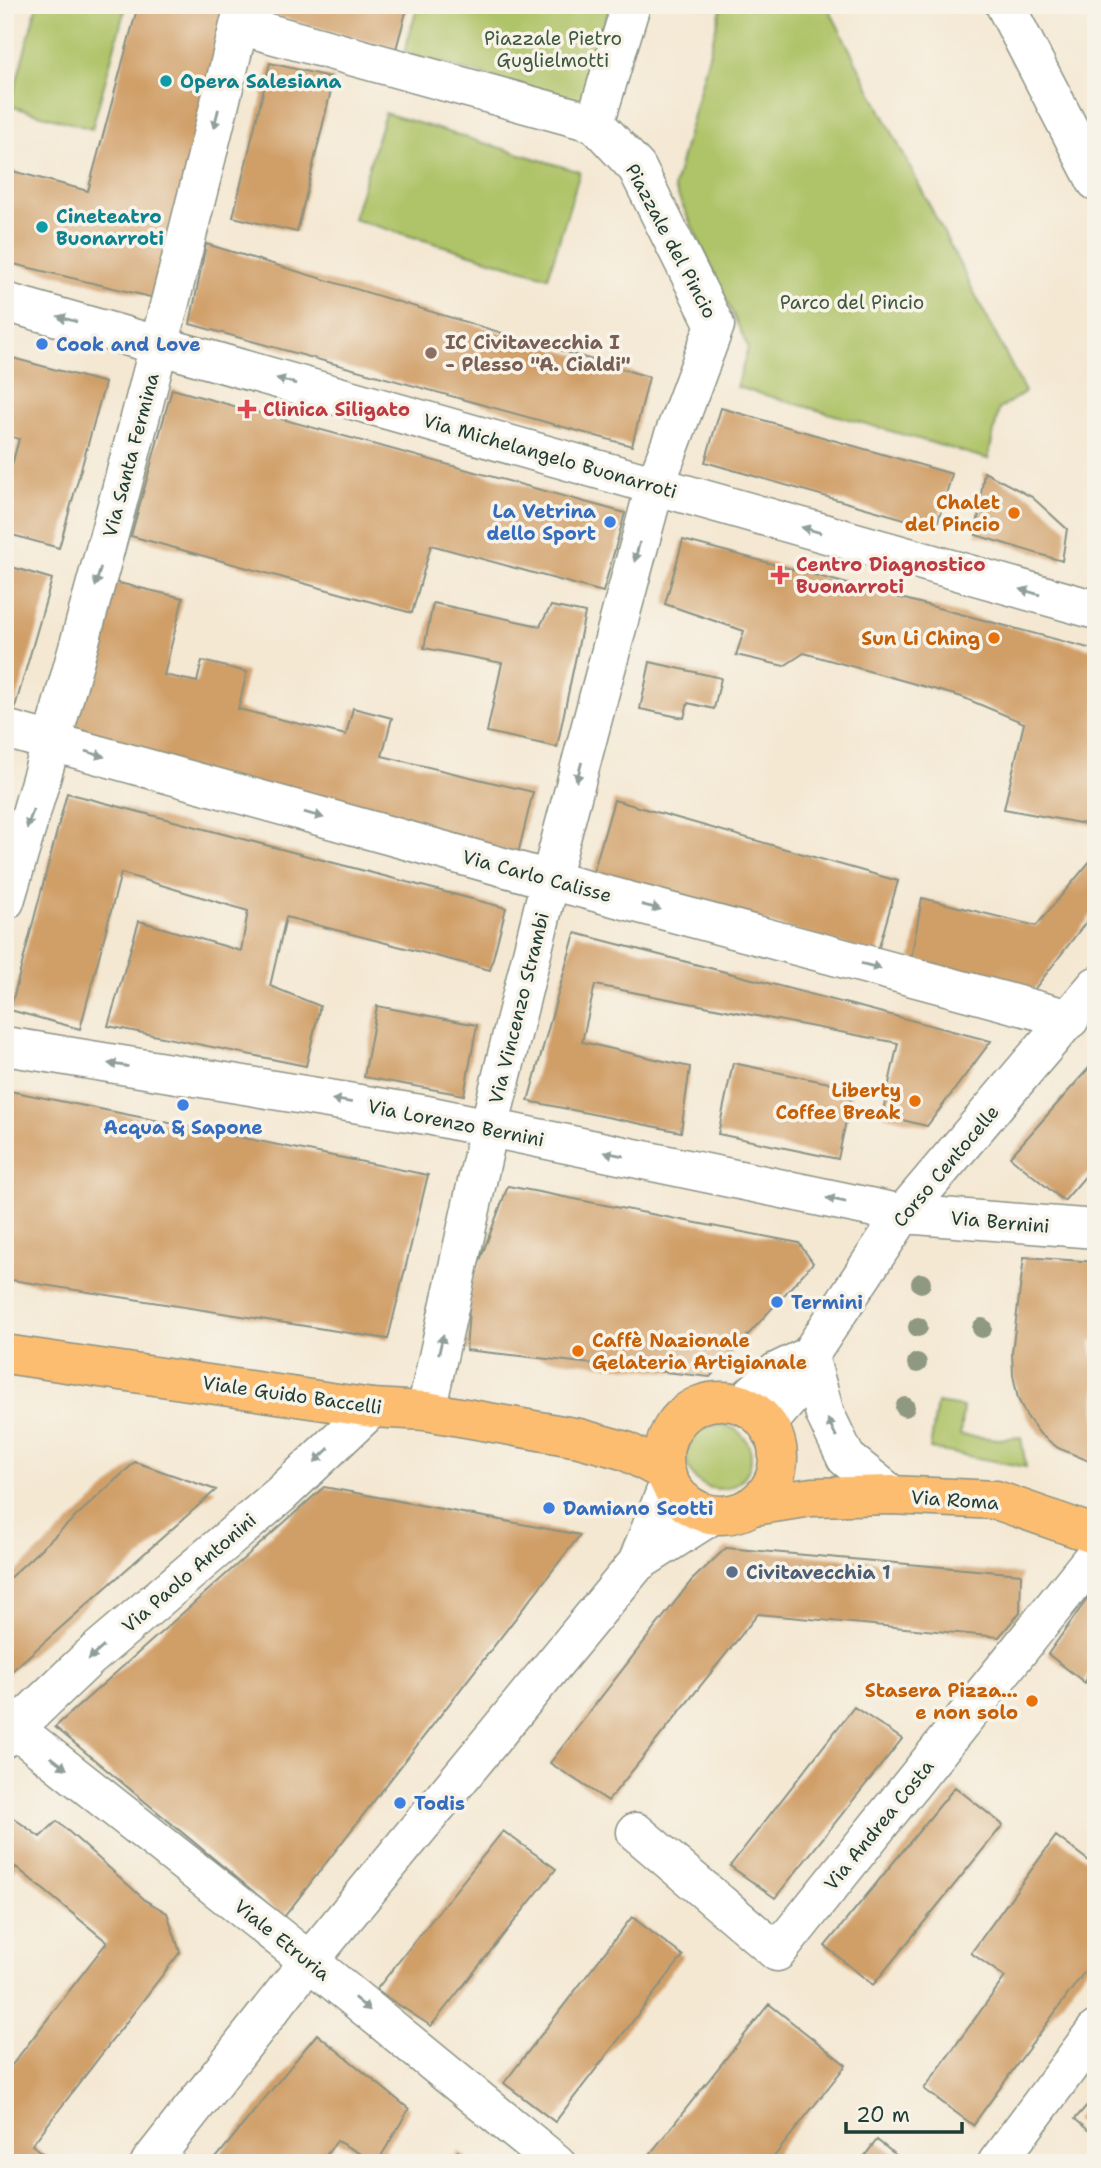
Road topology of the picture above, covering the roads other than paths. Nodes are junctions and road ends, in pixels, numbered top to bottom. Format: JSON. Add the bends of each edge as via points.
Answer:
{"nodes":[{"id":1,"x":631,"y":5,"type":"edge"},
{"id":2,"x":1005,"y":5,"type":"edge"},
{"id":3,"x":242,"y":15,"type":"edge"},
{"id":4,"x":595,"y":123,"type":"junction"},
{"id":5,"x":1091,"y":163,"type":"edge"},
{"id":6,"x":5,"y":302,"type":"edge"},
{"id":7,"x":160,"y":345,"type":"junction"},
{"id":8,"x":655,"y":486,"type":"junction"},
{"id":9,"x":1096,"y":610,"type":"edge"},
{"id":10,"x":5,"y":729,"type":"edge"},
{"id":11,"x":53,"y":742,"type":"junction"},
{"id":12,"x":550,"y":880,"type":"junction"},
{"id":13,"x":5,"y":901,"type":"edge"},
{"id":14,"x":1096,"y":986,"type":"edge"},
{"id":15,"x":1070,"y":1019,"type":"junction"},
{"id":16,"x":5,"y":1046,"type":"edge"},
{"id":17,"x":489,"y":1128,"type":"junction"},
{"id":18,"x":903,"y":1214,"type":"junction"},
{"id":19,"x":1096,"y":1229,"type":"edge"},
{"id":20,"x":5,"y":1354,"type":"edge"},
{"id":21,"x":809,"y":1356,"type":"junction"},
{"id":22,"x":372,"y":1408,"type":"junction"},
{"id":23,"x":426,"y":1411,"type":"junction"},
{"id":24,"x":762,"y":1424,"type":"junction"},
{"id":25,"x":671,"y":1429,"type":"junction"},
{"id":26,"x":579,"y":1438,"type":"junction"},
{"id":27,"x":667,"y":1478,"type":"junction"},
{"id":28,"x":892,"y":1495,"type":"junction"},
{"id":29,"x":754,"y":1506,"type":"junction"},
{"id":30,"x":712,"y":1515,"type":"junction"},
{"id":31,"x":1096,"y":1535,"type":"edge"},
{"id":32,"x":1096,"y":1554,"type":"edge"},
{"id":33,"x":637,"y":1563,"type":"junction"},
{"id":34,"x":9,"y":1729,"type":"edge"},
{"id":35,"x":636,"y":1832,"type":"dead end"},
{"id":36,"x":309,"y":1961,"type":"junction"},
{"id":37,"x":1096,"y":2030,"type":"edge"},
{"id":38,"x":150,"y":2163,"type":"edge"},
{"id":39,"x":556,"y":2163,"type":"edge"},
{"id":40,"x":997,"y":2163,"type":"edge"}],
"edges":[{"from":1,"to":4,"type":"street"},
{"from":2,"to":5,"type":"street"},
{"from":3,"to":4,"type":"street","via":[[403,69]]},
{"from":3,"to":7,"type":"street","name":"Via Santa Fermina","one_way":true},
{"from":4,"to":8,"type":"street","name":"Piazzale del Pincio","via":[[637,168],[715,325]]},
{"from":7,"to":6,"type":"street","name":"Via Michelangelo Buonarroti","one_way":true},
{"from":8,"to":7,"type":"street","name":"Via Michelangelo Buonarroti","one_way":true},
{"from":7,"to":11,"type":"street","name":"Via Santa Fermina","one_way":true},
{"from":9,"to":8,"type":"street","name":"Via Michelangelo Buonarroti","one_way":true},
{"from":8,"to":12,"type":"street","name":"Via Vincenzo Strambi","one_way":true},
{"from":10,"to":11,"type":"street","name":"Via Carlo Calisse"},
{"from":11,"to":12,"type":"street","name":"Via Carlo Calisse","one_way":true},
{"from":11,"to":13,"type":"street","name":"Via Santa Fermina","one_way":true},
{"from":12,"to":15,"type":"street","name":"Via Carlo Calisse","one_way":true},
{"from":12,"to":17,"type":"street","name":"Via Vincenzo Strambi"},
{"from":14,"to":15,"type":"street","name":"Corso Centocelle"},
{"from":15,"to":18,"type":"street","name":"Corso Centocelle"},
{"from":17,"to":16,"type":"street","name":"Via Lorenzo Bernini","one_way":true},
{"from":18,"to":17,"type":"street","name":"Via Lorenzo Bernini","one_way":true},
{"from":23,"to":17,"type":"street","name":"Via Vincenzo Strambi","one_way":true},
{"from":18,"to":19,"type":"street","name":"Via Bernini"},
{"from":18,"to":21,"type":"street","name":"Corso Centocelle"},
{"from":20,"to":22,"type":"main road","name":"Viale Guido Baccelli"},
{"from":21,"to":24,"type":"street","name":"Corso Centocelle","via":[[795,1392]]},
{"from":28,"to":21,"type":"street","one_way":true,"via":[[846,1458],[825,1414]]},
{"from":22,"to":23,"type":"main road","name":"Viale Guido Baccelli"},
{"from":22,"to":34,"type":"street","name":"Via Paolo Antonini","one_way":true,"via":[[280,1495]]},
{"from":23,"to":26,"type":"main road","name":"Viale Guido Baccelli"},
{"from":24,"to":25,"type":"main road","via":[[717,1401],[690,1410]]},
{"from":24,"to":28,"type":"main road","via":[[814,1472]]},
{"from":24,"to":29,"type":"main road","via":[[778,1467],[770,1488]]},
{"from":25,"to":26,"type":"main road"},
{"from":25,"to":27,"type":"main road","via":[[664,1450]]},
{"from":26,"to":27,"type":"main road","via":[[626,1451]]},
{"from":27,"to":30,"type":"main road","via":[[682,1501]]},
{"from":27,"to":33,"type":"street"},
{"from":28,"to":29,"type":"main road","via":[[812,1497]]},
{"from":28,"to":31,"type":"main road","name":"Via Roma","via":[[996,1500]]},
{"from":29,"to":30,"type":"main road","via":[[735,1514]]},
{"from":30,"to":33,"type":"street"},
{"from":32,"to":35,"type":"street","name":"Via Andrea Costa","via":[[777,1952]]},
{"from":33,"to":36,"type":"street"},
{"from":34,"to":36,"type":"street","name":"Viale Etruria","one_way":true},
{"from":36,"to":38,"type":"street"},
{"from":36,"to":39,"type":"street","name":"Viale Etruria","one_way":true},
{"from":37,"to":40,"type":"street"}]}
